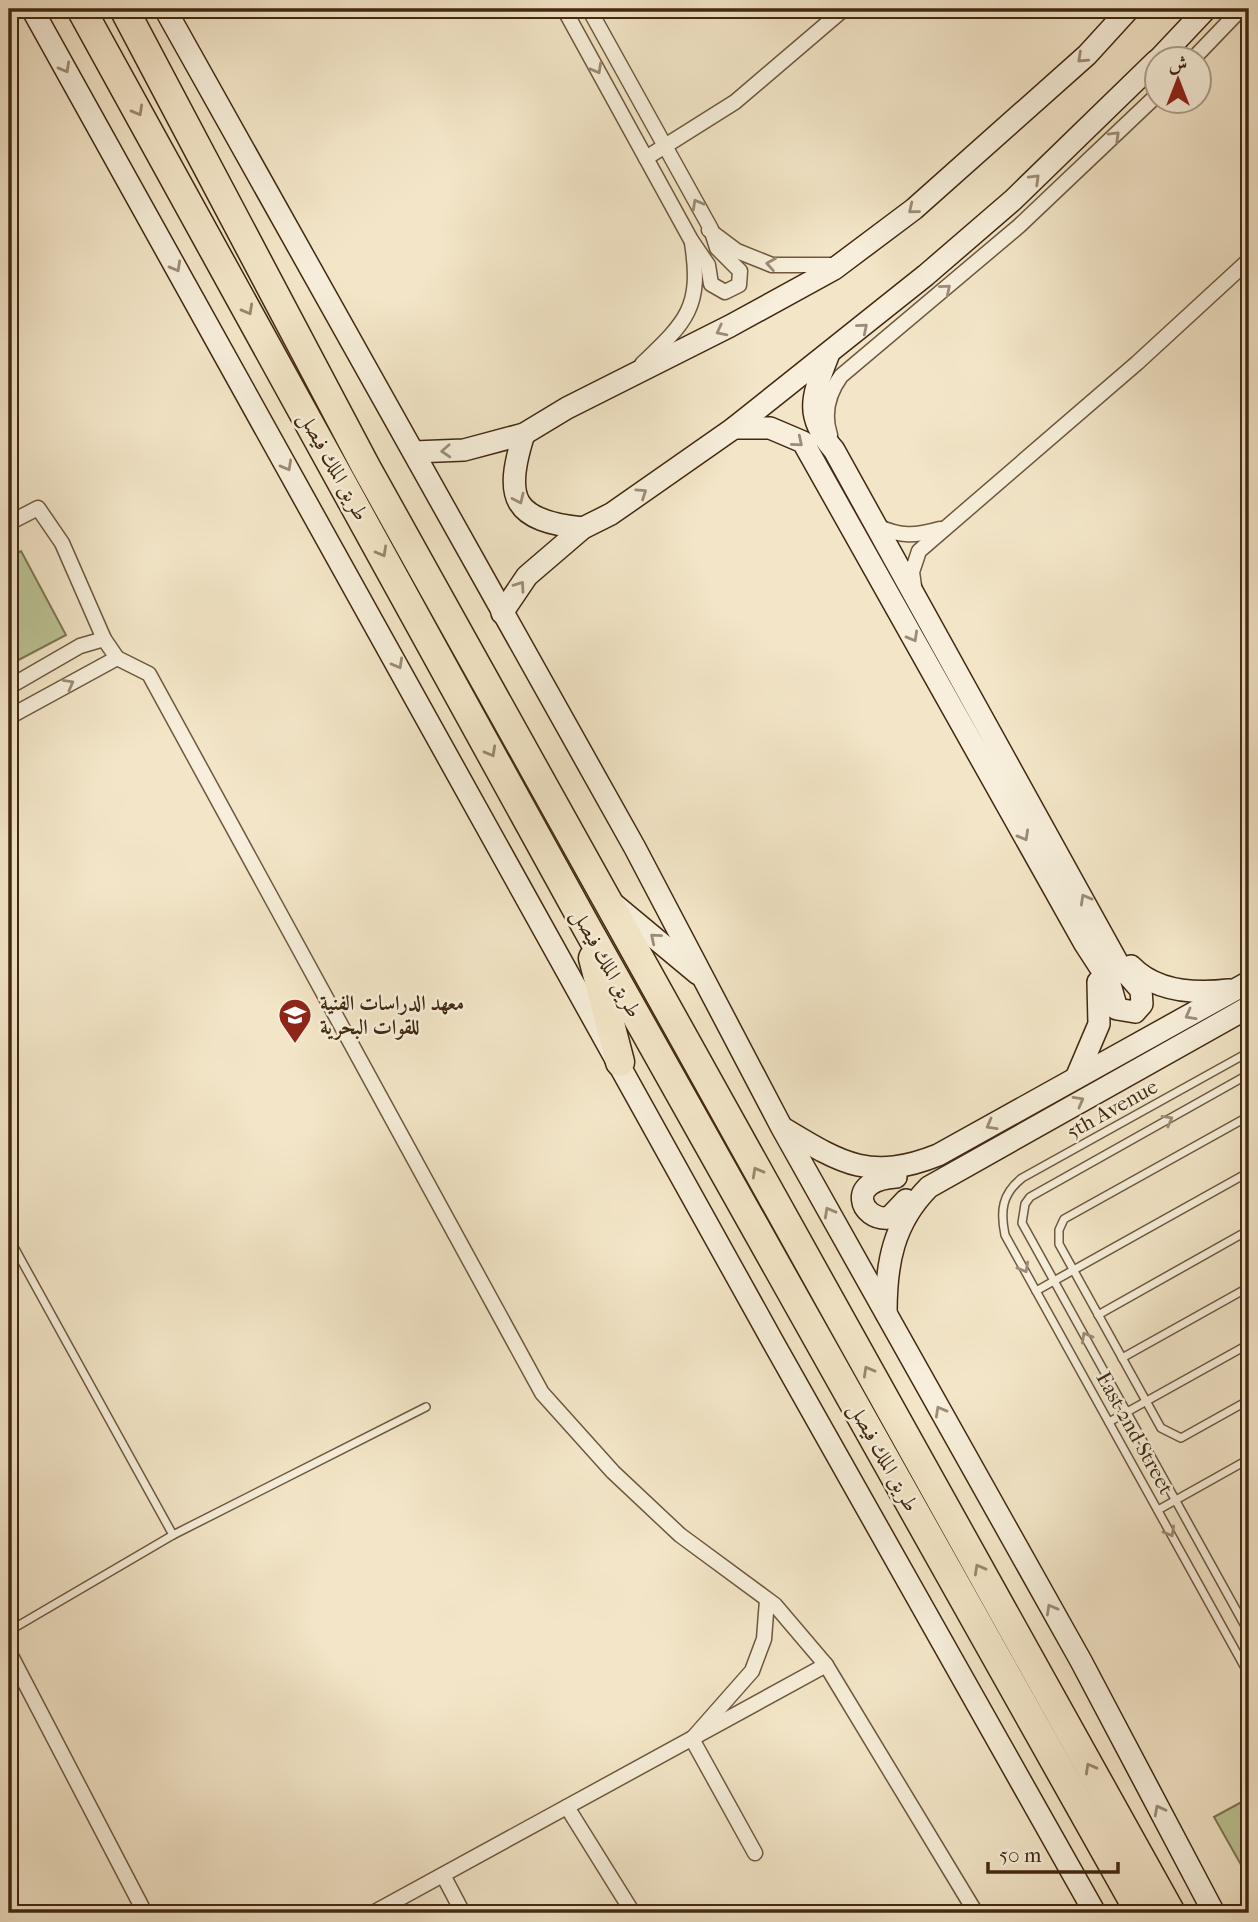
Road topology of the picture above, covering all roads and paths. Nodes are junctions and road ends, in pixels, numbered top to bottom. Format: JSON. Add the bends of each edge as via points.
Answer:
{"nodes":[{"id":1,"x":32,"y":9,"type":"edge"},
{"id":2,"x":81,"y":9,"type":"edge"},
{"id":3,"x":124,"y":9,"type":"edge"},
{"id":4,"x":165,"y":9,"type":"edge"},
{"id":5,"x":564,"y":9,"type":"edge"},
{"id":6,"x":589,"y":9,"type":"edge"},
{"id":7,"x":844,"y":9,"type":"edge"},
{"id":8,"x":1129,"y":9,"type":"edge"},
{"id":9,"x":1206,"y":9,"type":"edge"},
{"id":10,"x":1241,"y":9,"type":"edge"},
{"id":11,"x":1170,"y":46,"type":"edge"},
{"id":12,"x":1205,"y":46,"type":"edge"},
{"id":13,"x":1142,"y":75,"type":"edge"},
{"id":14,"x":1142,"y":110,"type":"edge"},
{"id":15,"x":665,"y":146,"type":"junction"},
{"id":16,"x":646,"y":158,"type":"junction"},
{"id":17,"x":711,"y":229,"type":"junction"},
{"id":18,"x":691,"y":240,"type":"junction"},
{"id":19,"x":1249,"y":260,"type":"edge"},
{"id":20,"x":839,"y":265,"type":"junction"},
{"id":21,"x":828,"y":356,"type":"junction"},
{"id":22,"x":626,"y":380,"type":"junction"},
{"id":23,"x":734,"y":428,"type":"junction"},
{"id":24,"x":524,"y":433,"type":"junction"},
{"id":25,"x":834,"y":450,"type":"junction"},
{"id":26,"x":415,"y":452,"type":"junction"},
{"id":27,"x":9,"y":523,"type":"edge"},
{"id":28,"x":877,"y":526,"type":"junction"},
{"id":29,"x":583,"y":528,"type":"junction"},
{"id":30,"x":942,"y":528,"type":"junction"},
{"id":31,"x":915,"y":595,"type":"junction"},
{"id":32,"x":502,"y":613,"type":"junction"},
{"id":33,"x":104,"y":639,"type":"junction"},
{"id":34,"x":117,"y":658,"type":"junction"},
{"id":35,"x":9,"y":687,"type":"edge"},
{"id":36,"x":9,"y":717,"type":"edge"},
{"id":37,"x":603,"y":895,"type":"junction"},
{"id":38,"x":587,"y":928,"type":"junction"},
{"id":39,"x":1104,"y":934,"type":"junction"},
{"id":40,"x":1085,"y":944,"type":"junction"},
{"id":41,"x":707,"y":982,"type":"junction"},
{"id":42,"x":1242,"y":986,"type":"edge"},
{"id":43,"x":1249,"y":1007,"type":"edge"},
{"id":44,"x":1249,"y":1052,"type":"edge"},
{"id":45,"x":620,"y":1062,"type":"junction"},
{"id":46,"x":1249,"y":1074,"type":"edge"},
{"id":47,"x":1076,"y":1078,"type":"junction"},
{"id":48,"x":1249,"y":1116,"type":"edge"},
{"id":49,"x":782,"y":1128,"type":"junction"},
{"id":50,"x":938,"y":1155,"type":"junction"},
{"id":51,"x":1249,"y":1172,"type":"edge"},
{"id":52,"x":948,"y":1174,"type":"junction"},
{"id":53,"x":1025,"y":1204,"type":"joint"},
{"id":54,"x":1003,"y":1206,"type":"joint"},
{"id":55,"x":1249,"y":1230,"type":"edge"},
{"id":56,"x":9,"y":1238,"type":"edge"},
{"id":57,"x":1073,"y":1270,"type":"junction"},
{"id":58,"x":1055,"y":1281,"type":"junction"},
{"id":59,"x":1249,"y":1287,"type":"edge"},
{"id":60,"x":1036,"y":1291,"type":"junction"},
{"id":61,"x":886,"y":1315,"type":"junction"},
{"id":62,"x":1098,"y":1315,"type":"junction"},
{"id":63,"x":1249,"y":1344,"type":"edge"},
{"id":64,"x":1122,"y":1359,"type":"junction"},
{"id":65,"x":1249,"y":1400,"type":"edge"},
{"id":66,"x":1146,"y":1402,"type":"junction"},
{"id":67,"x":426,"y":1407,"type":"dead end"},
{"id":68,"x":1127,"y":1412,"type":"junction"},
{"id":69,"x":1109,"y":1422,"type":"junction"},
{"id":70,"x":1249,"y":1459,"type":"edge"},
{"id":71,"x":1176,"y":1500,"type":"junction"},
{"id":72,"x":1158,"y":1510,"type":"junction"},
{"id":73,"x":173,"y":1535,"type":"junction"},
{"id":74,"x":767,"y":1600,"type":"junction"},
{"id":75,"x":9,"y":1631,"type":"edge"},
{"id":76,"x":1249,"y":1633,"type":"edge"},
{"id":77,"x":9,"y":1652,"type":"edge"},
{"id":78,"x":826,"y":1665,"type":"junction"},
{"id":79,"x":1249,"y":1675,"type":"edge"},
{"id":80,"x":692,"y":1739,"type":"junction"},
{"id":81,"x":568,"y":1807,"type":"junction"},
{"id":82,"x":755,"y":1853,"type":"dead end"},
{"id":83,"x":443,"y":1875,"type":"junction"},
{"id":84,"x":1198,"y":1884,"type":"junction"},
{"id":85,"x":145,"y":1913,"type":"edge"},
{"id":86,"x":373,"y":1913,"type":"edge"},
{"id":87,"x":463,"y":1913,"type":"edge"},
{"id":88,"x":633,"y":1913,"type":"edge"},
{"id":89,"x":976,"y":1913,"type":"edge"},
{"id":90,"x":1095,"y":1913,"type":"edge"},
{"id":91,"x":1140,"y":1913,"type":"edge"},
{"id":92,"x":1171,"y":1913,"type":"edge"},
{"id":93,"x":1214,"y":1913,"type":"edge"},
{"id":94,"x":1223,"y":1913,"type":"edge"}],
"edges":[{"from":1,"to":45,"type":"main road","one_way":true},
{"from":2,"to":38,"type":"highway","name":"طريق الملك فيصل","one_way":true},
{"from":3,"to":37,"type":"highway","name":"طريق الملك فيصل","via":[[359,454]]},
{"from":4,"to":26,"type":"main road"},
{"from":5,"to":16,"type":"street","one_way":true},
{"from":6,"to":15,"type":"street"},
{"from":7,"to":15,"type":"street","via":[[735,102]]},
{"from":8,"to":20,"type":"main road","one_way":true,"via":[[1087,54],[914,209]]},
{"from":9,"to":11,"type":"main road"},
{"from":10,"to":12,"type":"street"},
{"from":21,"to":13,"type":"main road","one_way":true,"via":[[1013,200]]},
{"from":25,"to":14,"type":"street","one_way":true,"via":[[826,422],[832,389],[841,376],[1019,226]]},
{"from":15,"to":16,"type":"street"},
{"from":17,"to":15,"type":"street","one_way":true},
{"from":16,"to":18,"type":"street"},
{"from":17,"to":18,"type":"street"},
{"from":17,"to":18,"type":"street","via":[[717,248],[740,271],[739,285],[733,290],[716,290],[708,265]]},
{"from":20,"to":17,"type":"street","one_way":true,"via":[[772,265],[737,251]]},
{"from":18,"to":22,"type":"street","via":[[697,272],[688,310],[674,334]]},
{"from":19,"to":30,"type":"street","via":[[1118,381]]},
{"from":20,"to":22,"type":"main road","one_way":true},
{"from":21,"to":23,"type":"main road"},
{"from":21,"to":25,"type":"main road","via":[[815,388],[813,418]]},
{"from":22,"to":24,"type":"main road"},
{"from":29,"to":23,"type":"main road","one_way":true,"via":[[611,514]]},
{"from":23,"to":40,"type":"main road","one_way":true,"via":[[770,428],[803,442]]},
{"from":24,"to":26,"type":"main road","one_way":true,"via":[[464,450]]},
{"from":24,"to":29,"type":"main road","one_way":true,"via":[[512,481],[522,508],[536,519]]},
{"from":25,"to":28,"type":"main road"},
{"from":26,"to":32,"type":"main road"},
{"from":27,"to":33,"type":"street","via":[[37,508],[62,543]]},
{"from":28,"to":30,"type":"street","via":[[913,537]]},
{"from":28,"to":31,"type":"main road"},
{"from":32,"to":29,"type":"main road","one_way":true,"via":[[527,576]]},
{"from":30,"to":31,"type":"street","via":[[915,560]]},
{"from":39,"to":31,"type":"main road","one_way":true},
{"from":32,"to":41,"type":"main road"},
{"from":33,"to":34,"type":"street"},
{"from":33,"to":35,"type":"street","via":[[80,646]]},
{"from":36,"to":34,"type":"street","one_way":true},
{"from":34,"to":74,"type":"street","via":[[149,674],[542,1393],[613,1472],[680,1535]]},
{"from":41,"to":37,"type":"main road","one_way":true},
{"from":92,"to":37,"type":"highway","name":"طريق الملك فيصل","one_way":true},
{"from":38,"to":45,"type":"highway"},
{"from":38,"to":91,"type":"highway","name":"طريق الملك فيصل"},
{"from":39,"to":40,"type":"main road","via":[[1125,975],[1143,994],[1135,1012],[1117,1009],[1109,981]]},
{"from":39,"to":42,"type":"main road","via":[[1139,974],[1155,983],[1195,992]]},
{"from":40,"to":47,"type":"main road","via":[[1097,975],[1101,1008],[1095,1037]]},
{"from":41,"to":49,"type":"main road"},
{"from":42,"to":47,"type":"main road","one_way":true},
{"from":52,"to":43,"type":"main road","one_way":true},
{"from":44,"to":54,"type":"lane","name":"5th Avenue","via":[[1023,1178],[1012,1186]]},
{"from":45,"to":90,"type":"main road"},
{"from":53,"to":46,"type":"lane","name":"5th Avenue","one_way":true,"via":[[1049,1186]]},
{"from":47,"to":50,"type":"main road","one_way":true},
{"from":48,"to":57,"type":"lane","via":[[1064,1219],[1059,1244]]},
{"from":49,"to":50,"type":"main road","via":[[831,1156],[862,1167],[900,1166]]},
{"from":61,"to":49,"type":"main road","one_way":true},
{"from":50,"to":52,"type":"main road","via":[[910,1174],[869,1183],[863,1196],[866,1208],[889,1218],[912,1193]]},
{"from":51,"to":57,"type":"lane"},
{"from":52,"to":61,"type":"main road","via":[[921,1195],[898,1228],[886,1281]]},
{"from":53,"to":58,"type":"lane","name":"East 2nd Street","via":[[1022,1223]]},
{"from":54,"to":60,"type":"lane","name":"East 2nd Street","one_way":true,"via":[[1005,1235]]},
{"from":55,"to":62,"type":"lane"},
{"from":56,"to":73,"type":"lane"},
{"from":57,"to":58,"type":"lane"},
{"from":57,"to":62,"type":"lane"},
{"from":58,"to":60,"type":"lane"},
{"from":68,"to":58,"type":"lane","name":"East 2nd Street","one_way":true},
{"from":59,"to":64,"type":"lane"},
{"from":60,"to":69,"type":"lane","name":"East 2nd Street"},
{"from":84,"to":61,"type":"main road","one_way":true,"via":[[1081,1661]]},
{"from":62,"to":64,"type":"lane"},
{"from":63,"to":66,"type":"lane"},
{"from":64,"to":66,"type":"lane"},
{"from":65,"to":66,"type":"lane","via":[[1181,1438],[1161,1429]]},
{"from":66,"to":68,"type":"lane"},
{"from":67,"to":73,"type":"lane"},
{"from":68,"to":69,"type":"lane"},
{"from":68,"to":71,"type":"lane","name":"East 2nd Street"},
{"from":69,"to":72,"type":"lane","name":"East 2nd Street"},
{"from":70,"to":71,"type":"lane"},
{"from":71,"to":72,"type":"lane"},
{"from":71,"to":76,"type":"lane","name":"East 2nd Street"},
{"from":72,"to":79,"type":"lane","name":"East 2nd Street","one_way":true},
{"from":73,"to":75,"type":"lane"},
{"from":74,"to":78,"type":"street"},
{"from":74,"to":80,"type":"street","via":[[764,1639],[752,1671]]},
{"from":77,"to":85,"type":"street"},
{"from":78,"to":80,"type":"street"},
{"from":78,"to":89,"type":"street"},
{"from":80,"to":81,"type":"street"},
{"from":80,"to":82,"type":"street"},
{"from":81,"to":83,"type":"street"},
{"from":81,"to":88,"type":"street"},
{"from":83,"to":86,"type":"street"},
{"from":83,"to":87,"type":"street"},
{"from":84,"to":93,"type":"main road"},
{"from":84,"to":94,"type":"street"}]}
